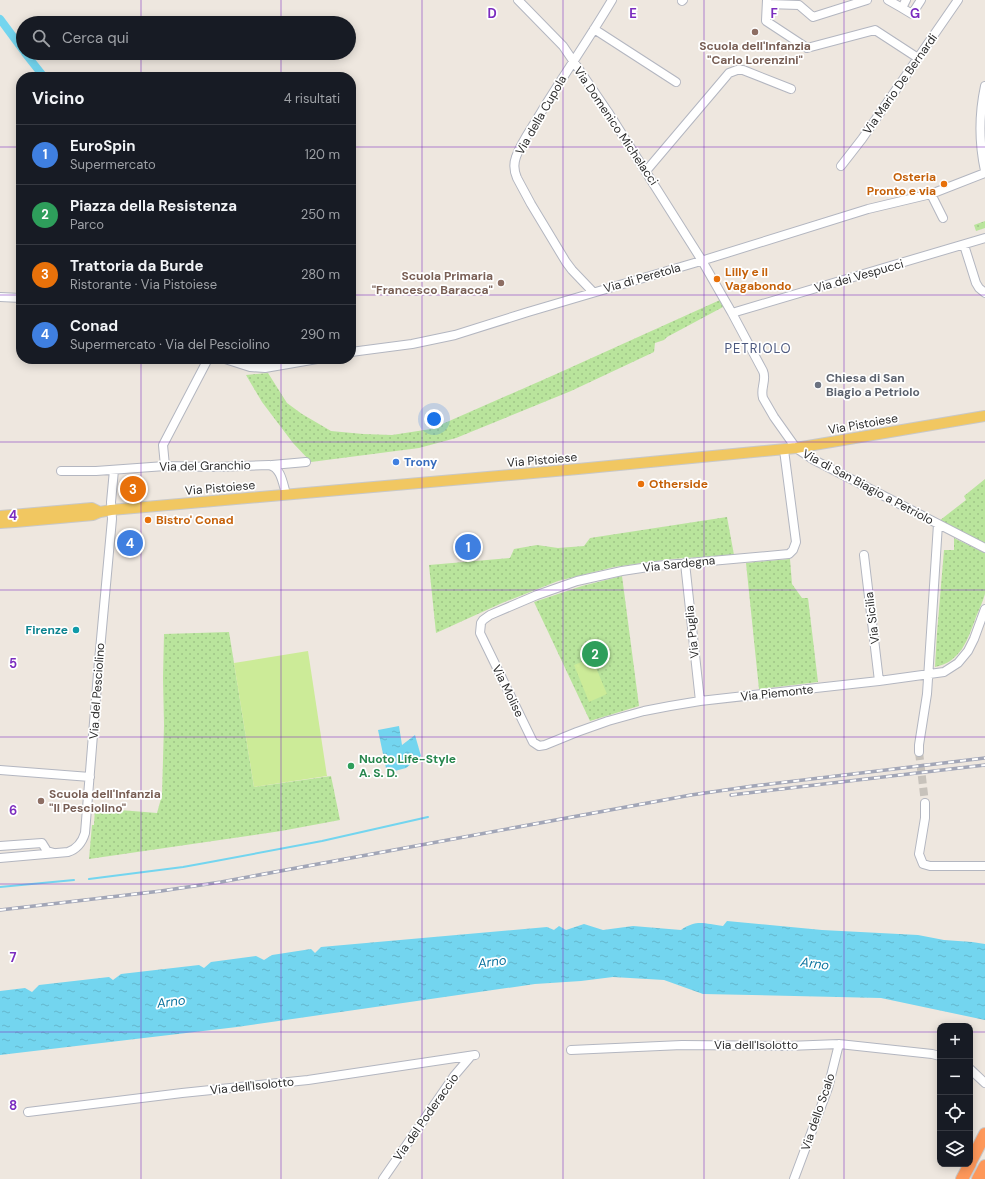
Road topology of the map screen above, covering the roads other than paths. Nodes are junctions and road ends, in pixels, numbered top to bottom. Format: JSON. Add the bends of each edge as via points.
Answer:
{"nodes":[{"id":1,"x":518,"y":0,"type":"edge"},
{"id":2,"x":612,"y":0,"type":"edge"},
{"id":3,"x":867,"y":0,"type":"edge"},
{"id":4,"x":888,"y":0,"type":"edge"},
{"id":5,"x":906,"y":0,"type":"edge"},
{"id":6,"x":921,"y":0,"type":"edge"},
{"id":7,"x":957,"y":0,"type":"edge"},
{"id":8,"x":767,"y":2,"type":"edge"},
{"id":9,"x":799,"y":3,"type":"edge"},
{"id":10,"x":902,"y":8,"type":"junction"},
{"id":11,"x":594,"y":29,"type":"junction"},
{"id":12,"x":918,"y":58,"type":"junction"},
{"id":13,"x":573,"y":61,"type":"junction"},
{"id":14,"x":676,"y":82,"type":"dead end"},
{"id":15,"x":985,"y":86,"type":"edge"},
{"id":16,"x":791,"y":89,"type":"dead end"},
{"id":17,"x":841,"y":166,"type":"dead end"},
{"id":18,"x":646,"y":171,"type":"junction"},
{"id":19,"x":985,"y":172,"type":"edge"},
{"id":20,"x":931,"y":194,"type":"junction"},
{"id":21,"x":943,"y":218,"type":"dead end"},
{"id":22,"x":985,"y":238,"type":"edge"},
{"id":23,"x":964,"y":244,"type":"junction"},
{"id":24,"x":702,"y":261,"type":"junction"},
{"id":25,"x":593,"y":292,"type":"junction"},
{"id":26,"x":985,"y":292,"type":"edge"},
{"id":27,"x":0,"y":297,"type":"edge"},
{"id":28,"x":16,"y":298,"type":"edge"},
{"id":29,"x":732,"y":313,"type":"junction"},
{"id":30,"x":356,"y":351,"type":"edge"},
{"id":31,"x":205,"y":364,"type":"edge"},
{"id":32,"x":241,"y":364,"type":"edge"},
{"id":33,"x":288,"y":364,"type":"edge"},
{"id":34,"x":985,"y":416,"type":"edge"},
{"id":35,"x":796,"y":448,"type":"junction"},
{"id":36,"x":784,"y":450,"type":"junction"},
{"id":37,"x":306,"y":462,"type":"dead end"},
{"id":38,"x":272,"y":465,"type":"junction"},
{"id":39,"x":164,"y":466,"type":"junction"},
{"id":40,"x":114,"y":470,"type":"junction"},
{"id":41,"x":61,"y":471,"type":"dead end"},
{"id":42,"x":286,"y":494,"type":"junction"},
{"id":43,"x":111,"y":510,"type":"junction"},
{"id":44,"x":100,"y":512,"type":"junction"},
{"id":45,"x":0,"y":516,"type":"edge"},
{"id":46,"x":0,"y":523,"type":"edge"},
{"id":47,"x":938,"y":524,"type":"junction"},
{"id":48,"x":985,"y":548,"type":"edge"},
{"id":49,"x":864,"y":555,"type":"dead end"},
{"id":50,"x":685,"y":563,"type":"junction"},
{"id":51,"x":985,"y":608,"type":"edge"},
{"id":52,"x":480,"y":633,"type":"joint"},
{"id":53,"x":929,"y":674,"type":"junction"},
{"id":54,"x":879,"y":681,"type":"junction"},
{"id":55,"x":700,"y":701,"type":"junction"},
{"id":56,"x":538,"y":746,"type":"joint"},
{"id":57,"x":919,"y":752,"type":"tunnel mouth"},
{"id":58,"x":0,"y":770,"type":"edge"},
{"id":59,"x":90,"y":777,"type":"junction"},
{"id":60,"x":925,"y":803,"type":"tunnel mouth"},
{"id":61,"x":0,"y":846,"type":"edge"},
{"id":62,"x":55,"y":853,"type":"junction"},
{"id":63,"x":0,"y":858,"type":"edge"},
{"id":64,"x":985,"y":866,"type":"edge"},
{"id":65,"x":838,"y":1044,"type":"junction"},
{"id":66,"x":571,"y":1050,"type":"dead end"},
{"id":67,"x":473,"y":1055,"type":"joint"},
{"id":68,"x":937,"y":1055,"type":"edge"},
{"id":69,"x":973,"y":1072,"type":"edge"},
{"id":70,"x":985,"y":1083,"type":"edge"},
{"id":71,"x":28,"y":1112,"type":"dead end"},
{"id":72,"x":985,"y":1134,"type":"edge"},
{"id":73,"x":973,"y":1158,"type":"edge"},
{"id":74,"x":985,"y":1166,"type":"edge"},
{"id":75,"x":968,"y":1167,"type":"edge"},
{"id":76,"x":382,"y":1179,"type":"edge"},
{"id":77,"x":794,"y":1179,"type":"edge"},
{"id":78,"x":962,"y":1179,"type":"edge"},
{"id":79,"x":978,"y":1179,"type":"edge"}],
"edges":[{"from":1,"to":13,"type":"street","name":"Via Domenico Michelacci","via":[[563,46]]},
{"from":2,"to":11,"type":"street","name":"Via della Cupola"},
{"from":3,"to":9,"type":"street","via":[[813,17]]},
{"from":4,"to":10,"type":"street"},
{"from":5,"to":10,"type":"street"},
{"from":6,"to":10,"type":"street","via":[[912,14]]},
{"from":7,"to":12,"type":"street","name":"Via Mario De Bernardi"},
{"from":8,"to":9,"type":"street"},
{"from":8,"to":12,"type":"street","via":[[766,22],[807,48],[875,30]]},
{"from":11,"to":13,"type":"street","name":"Via della Cupola"},
{"from":11,"to":14,"type":"street"},
{"from":12,"to":17,"type":"street","name":"Via Mario De Bernardi"},
{"from":13,"to":18,"type":"street","name":"Via Domenico Michelacci"},
{"from":13,"to":25,"type":"street","name":"Via della Cupola","via":[[523,142],[514,169],[531,204],[566,262]]},
{"from":15,"to":19,"type":"street","via":[[980,122]]},
{"from":16,"to":18,"type":"street","via":[[743,70],[729,73]]},
{"from":18,"to":24,"type":"street","name":"Via Domenico Michelacci"},
{"from":19,"to":20,"type":"street","name":"Via di Peretola"},
{"from":20,"to":21,"type":"street"},
{"from":20,"to":24,"type":"street","name":"Via di Peretola","via":[[868,209]]},
{"from":22,"to":23,"type":"street","name":"Via dei Vespucci"},
{"from":23,"to":26,"type":"street","via":[[976,283]]},
{"from":23,"to":29,"type":"street","name":"Via dei Vespucci"},
{"from":24,"to":25,"type":"street","name":"Via di Peretola"},
{"from":24,"to":29,"type":"street","name":"Via di San Biagio a Petriolo"},
{"from":25,"to":30,"type":"street","name":"Via di Peretola","via":[[442,338]]},
{"from":27,"to":28,"type":"street"},
{"from":29,"to":35,"type":"street","name":"Via di San Biagio a Petriolo","via":[[765,375],[763,398]]},
{"from":31,"to":39,"type":"street","via":[[164,445]]},
{"from":32,"to":33,"type":"street","via":[[265,368]]},
{"from":34,"to":35,"type":"main road","name":"Via Pistoiese"},
{"from":35,"to":36,"type":"main road","name":"Via Pistoiese"},
{"from":35,"to":47,"type":"street","name":"Via di San Biagio a Petriolo","via":[[814,460]]},
{"from":36,"to":42,"type":"main road","name":"Via Pistoiese"},
{"from":36,"to":50,"type":"street","name":"Via Sardegna","via":[[796,542],[793,550],[786,555]]},
{"from":37,"to":38,"type":"street","name":"Via del Granchio"},
{"from":38,"to":39,"type":"street","name":"Via del Granchio"},
{"from":38,"to":42,"type":"street","via":[[279,472]]},
{"from":39,"to":40,"type":"street","name":"Via del Granchio"},
{"from":40,"to":41,"type":"street","name":"Via del Granchio"},
{"from":40,"to":43,"type":"street"},
{"from":42,"to":43,"type":"main road","name":"Via Pistoiese"},
{"from":43,"to":44,"type":"main road","name":"Via Pistoiese"},
{"from":43,"to":59,"type":"street","name":"Via del Pesciolino"},
{"from":44,"to":45,"type":"main road","name":"Via Pistoiese","via":[[92,508]]},
{"from":44,"to":46,"type":"main road","name":"Via Pistoiese","via":[[93,515]]},
{"from":47,"to":48,"type":"street","name":"Via di San Biagio a Petriolo"},
{"from":47,"to":53,"type":"street","name":"Via di San Biagio a Petriolo"},
{"from":49,"to":54,"type":"street","name":"Via Sicilia"},
{"from":50,"to":52,"type":"street","name":"Via Sardegna","via":[[622,571],[568,584],[490,615],[481,623]]},
{"from":50,"to":55,"type":"street","name":"Via Puglia"},
{"from":51,"to":53,"type":"street","name":"Via Piemonte","via":[[974,639],[964,657],[944,672]]},
{"from":52,"to":56,"type":"street","name":"Via Molise","via":[[533,742]]},
{"from":53,"to":54,"type":"street","name":"Via Piemonte"},
{"from":53,"to":57,"type":"street","name":"Via di San Biagio a Petriolo"},
{"from":54,"to":55,"type":"street","name":"Via Piemonte"},
{"from":55,"to":56,"type":"street","name":"Via Piemonte","via":[[630,715]]},
{"from":58,"to":59,"type":"street"},
{"from":59,"to":62,"type":"street","name":"Via del Pesciolino","via":[[84,839],[72,850]]},
{"from":60,"to":64,"type":"street","via":[[919,854],[923,864]]},
{"from":61,"to":62,"type":"street","via":[[42,842],[47,851]]},
{"from":62,"to":63,"type":"street","name":"Via del Pesciolino"},
{"from":65,"to":66,"type":"street","name":"Via dell'Isolotto","via":[[682,1044]]},
{"from":65,"to":68,"type":"street","name":"Via dell'Isolotto"},
{"from":65,"to":77,"type":"street","name":"Via dello Scalo","via":[[828,1088]]},
{"from":67,"to":71,"type":"street","name":"Via dell'Isolotto","via":[[308,1080]]},
{"from":67,"to":76,"type":"street","name":"Via del Poderaccio","via":[[454,1076]]},
{"from":69,"to":70,"type":"street"},
{"from":72,"to":73,"type":"highway"},
{"from":74,"to":79,"type":"highway"},
{"from":75,"to":78,"type":"highway"}]}
